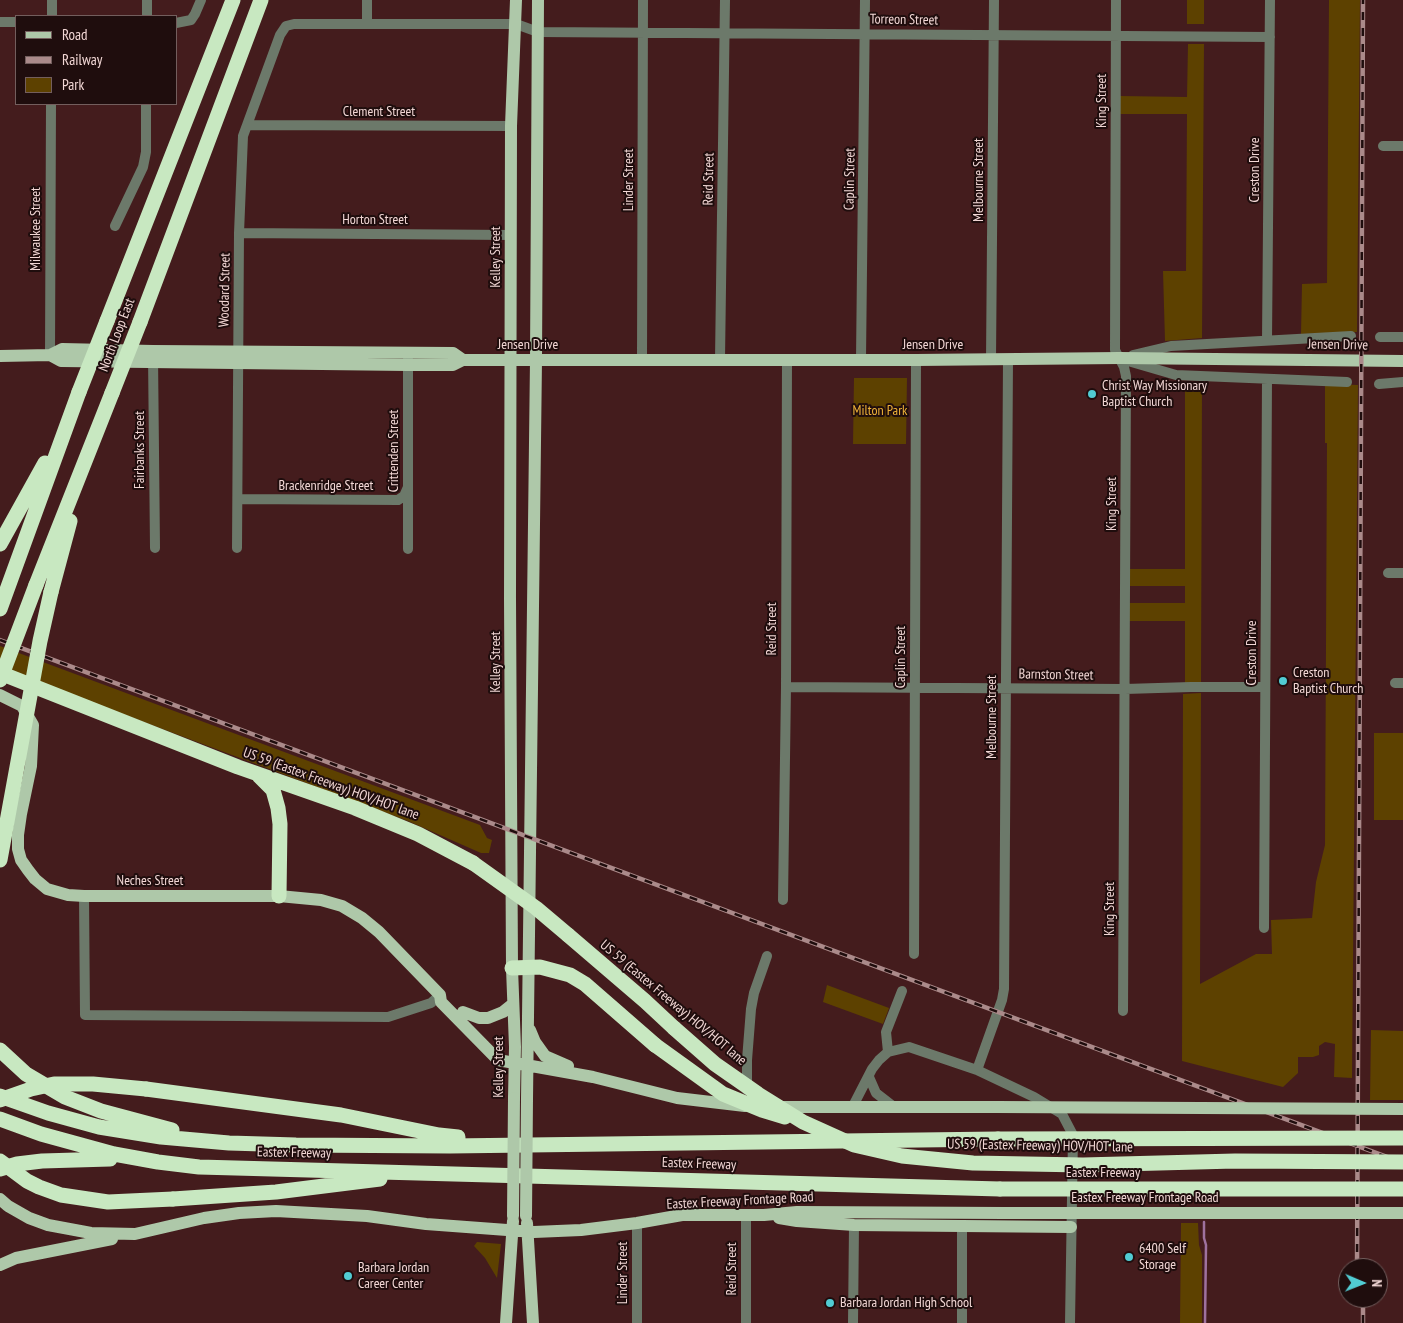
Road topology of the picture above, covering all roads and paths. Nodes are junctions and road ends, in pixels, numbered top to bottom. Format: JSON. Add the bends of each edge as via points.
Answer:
{"nodes":[{"id":1,"x":52,"y":0,"type":"edge"},
{"id":2,"x":147,"y":0,"type":"edge"},
{"id":3,"x":201,"y":0,"type":"edge"},
{"id":4,"x":233,"y":0,"type":"edge"},
{"id":5,"x":261,"y":0,"type":"edge"},
{"id":6,"x":368,"y":0,"type":"edge"},
{"id":7,"x":516,"y":0,"type":"edge"},
{"id":8,"x":538,"y":0,"type":"edge"},
{"id":9,"x":643,"y":0,"type":"edge"},
{"id":10,"x":725,"y":0,"type":"edge"},
{"id":11,"x":865,"y":0,"type":"edge"},
{"id":12,"x":994,"y":0,"type":"edge"},
{"id":13,"x":1116,"y":0,"type":"edge"},
{"id":14,"x":1270,"y":0,"type":"edge"},
{"id":15,"x":52,"y":15,"type":"edge"},
{"id":16,"x":147,"y":15,"type":"edge"},
{"id":17,"x":0,"y":22,"type":"edge"},
{"id":18,"x":15,"y":22,"type":"edge"},
{"id":19,"x":181,"y":22,"type":"edge"},
{"id":20,"x":367,"y":23,"type":"junction"},
{"id":21,"x":516,"y":24,"type":"junction"},
{"id":22,"x":538,"y":32,"type":"junction"},
{"id":23,"x":643,"y":33,"type":"junction"},
{"id":24,"x":725,"y":33,"type":"junction"},
{"id":25,"x":865,"y":33,"type":"junction"},
{"id":26,"x":994,"y":35,"type":"junction"},
{"id":27,"x":1116,"y":35,"type":"junction"},
{"id":28,"x":1270,"y":36,"type":"junction"},
{"id":29,"x":279,"y":40,"type":"joint"},
{"id":30,"x":51,"y":105,"type":"edge"},
{"id":31,"x":146,"y":105,"type":"edge"},
{"id":32,"x":247,"y":125,"type":"junction"},
{"id":33,"x":512,"y":126,"type":"junction"},
{"id":34,"x":1383,"y":146,"type":"dead end"},
{"id":35,"x":1403,"y":146,"type":"edge"},
{"id":36,"x":115,"y":226,"type":"dead end"},
{"id":37,"x":239,"y":233,"type":"junction"},
{"id":38,"x":511,"y":235,"type":"junction"},
{"id":39,"x":1351,"y":336,"type":"dead end"},
{"id":40,"x":1380,"y":337,"type":"dead end"},
{"id":41,"x":1403,"y":337,"type":"edge"},
{"id":42,"x":1267,"y":340,"type":"junction"},
{"id":43,"x":50,"y":355,"type":"junction"},
{"id":44,"x":0,"y":356,"type":"edge"},
{"id":45,"x":153,"y":357,"type":"junction"},
{"id":46,"x":238,"y":357,"type":"junction"},
{"id":47,"x":1120,"y":358,"type":"junction"},
{"id":48,"x":408,"y":359,"type":"junction"},
{"id":49,"x":720,"y":359,"type":"junction"},
{"id":50,"x":787,"y":359,"type":"junction"},
{"id":51,"x":861,"y":359,"type":"junction"},
{"id":52,"x":511,"y":360,"type":"junction"},
{"id":53,"x":536,"y":360,"type":"junction"},
{"id":54,"x":642,"y":360,"type":"junction"},
{"id":55,"x":916,"y":360,"type":"junction"},
{"id":56,"x":991,"y":360,"type":"junction"},
{"id":57,"x":1008,"y":360,"type":"junction"},
{"id":58,"x":1403,"y":361,"type":"edge"},
{"id":59,"x":1267,"y":379,"type":"junction"},
{"id":60,"x":1347,"y":382,"type":"dead end"},
{"id":61,"x":1403,"y":382,"type":"edge"},
{"id":62,"x":1379,"y":384,"type":"dead end"},
{"id":63,"x":110,"y":396,"type":"junction"},
{"id":64,"x":72,"y":411,"type":"junction"},
{"id":65,"x":408,"y":487,"type":"junction"},
{"id":66,"x":238,"y":499,"type":"junction"},
{"id":67,"x":0,"y":544,"type":"edge"},
{"id":68,"x":154,"y":548,"type":"dead end"},
{"id":69,"x":237,"y":548,"type":"dead end"},
{"id":70,"x":408,"y":549,"type":"dead end"},
{"id":71,"x":1388,"y":573,"type":"dead end"},
{"id":72,"x":1403,"y":573,"type":"edge"},
{"id":73,"x":0,"y":608,"type":"edge"},
{"id":74,"x":0,"y":673,"type":"edge"},
{"id":75,"x":0,"y":680,"type":"edge"},
{"id":76,"x":786,"y":687,"type":"junction"},
{"id":77,"x":914,"y":687,"type":"junction"},
{"id":78,"x":1265,"y":687,"type":"junction"},
{"id":79,"x":1006,"y":688,"type":"junction"},
{"id":80,"x":1125,"y":689,"type":"junction"},
{"id":81,"x":0,"y":696,"type":"edge"},
{"id":82,"x":254,"y":772,"type":"junction"},
{"id":83,"x":0,"y":860,"type":"edge"},
{"id":84,"x":84,"y":896,"type":"junction"},
{"id":85,"x":279,"y":896,"type":"junction"},
{"id":86,"x":783,"y":900,"type":"dead end"},
{"id":87,"x":1264,"y":928,"type":"dead end"},
{"id":88,"x":914,"y":954,"type":"dead end"},
{"id":89,"x":767,"y":956,"type":"dead end"},
{"id":90,"x":529,"y":967,"type":"junction"},
{"id":91,"x":512,"y":968,"type":"junction"},
{"id":92,"x":902,"y":991,"type":"dead end"},
{"id":93,"x":440,"y":995,"type":"junction"},
{"id":94,"x":513,"y":1004,"type":"junction"},
{"id":95,"x":1123,"y":1011,"type":"dead end"},
{"id":96,"x":463,"y":1012,"type":"junction"},
{"id":97,"x":529,"y":1025,"type":"junction"},
{"id":98,"x":0,"y":1050,"type":"edge"},
{"id":99,"x":888,"y":1052,"type":"junction"},
{"id":100,"x":515,"y":1064,"type":"junction"},
{"id":101,"x":528,"y":1065,"type":"junction"},
{"id":102,"x":977,"y":1070,"type":"junction"},
{"id":103,"x":869,"y":1076,"type":"junction"},
{"id":104,"x":593,"y":1077,"type":"junction"},
{"id":105,"x":0,"y":1096,"type":"edge"},
{"id":106,"x":0,"y":1100,"type":"edge"},
{"id":107,"x":748,"y":1106,"type":"junction"},
{"id":108,"x":853,"y":1106,"type":"junction"},
{"id":109,"x":894,"y":1106,"type":"junction"},
{"id":110,"x":1403,"y":1109,"type":"edge"},
{"id":111,"x":0,"y":1119,"type":"edge"},
{"id":112,"x":803,"y":1122,"type":"junction"},
{"id":113,"x":1403,"y":1138,"type":"edge"},
{"id":114,"x":230,"y":1143,"type":"junction"},
{"id":115,"x":552,"y":1143,"type":"junction"},
{"id":116,"x":138,"y":1159,"type":"junction"},
{"id":117,"x":1403,"y":1162,"type":"edge"},
{"id":118,"x":1,"y":1166,"type":"edge"},
{"id":119,"x":436,"y":1173,"type":"junction"},
{"id":120,"x":1403,"y":1189,"type":"edge"},
{"id":121,"x":0,"y":1199,"type":"edge"},
{"id":122,"x":1403,"y":1212,"type":"edge"},
{"id":123,"x":746,"y":1215,"type":"junction"},
{"id":124,"x":764,"y":1215,"type":"junction"},
{"id":125,"x":520,"y":1216,"type":"junction"},
{"id":126,"x":636,"y":1224,"type":"junction"},
{"id":127,"x":854,"y":1225,"type":"junction"},
{"id":128,"x":962,"y":1227,"type":"junction"},
{"id":129,"x":1071,"y":1228,"type":"junction"},
{"id":130,"x":512,"y":1230,"type":"junction"},
{"id":131,"x":528,"y":1231,"type":"junction"},
{"id":132,"x":135,"y":1234,"type":"junction"},
{"id":133,"x":0,"y":1265,"type":"edge"},
{"id":134,"x":506,"y":1323,"type":"edge"},
{"id":135,"x":533,"y":1323,"type":"edge"},
{"id":136,"x":637,"y":1323,"type":"edge"},
{"id":137,"x":746,"y":1323,"type":"edge"},
{"id":138,"x":853,"y":1323,"type":"edge"},
{"id":139,"x":962,"y":1323,"type":"edge"},
{"id":140,"x":1070,"y":1323,"type":"edge"}],
"edges":[{"from":1,"to":15,"type":"street"},
{"from":2,"to":16,"type":"street"},
{"from":3,"to":19,"type":"street","via":[[191,20]]},
{"from":4,"to":64,"type":"highway","name":"North Loop East","bridge":true},
{"from":5,"to":63,"type":"highway","name":"North Loop East","bridge":true},
{"from":6,"to":20,"type":"street"},
{"from":7,"to":21,"type":"main road","name":"Kelley Street"},
{"from":8,"to":22,"type":"main road","name":"Kelley Street"},
{"from":9,"to":23,"type":"street","name":"Linder Street"},
{"from":10,"to":24,"type":"street","name":"Reid Street"},
{"from":11,"to":25,"type":"street","name":"Caplin Street"},
{"from":12,"to":26,"type":"street","name":"Melbourne Street"},
{"from":13,"to":27,"type":"street","name":"King Street"},
{"from":14,"to":28,"type":"street","name":"Creston Drive"},
{"from":17,"to":18,"type":"street"},
{"from":20,"to":21,"type":"street","name":"Torreon Street"},
{"from":20,"to":29,"type":"street","name":"Torreon Street","via":[[294,24],[286,26]]},
{"from":21,"to":22,"type":"street","name":"Torreon Street"},
{"from":21,"to":33,"type":"main road","name":"Kelley Street"},
{"from":22,"to":23,"type":"street","name":"Torreon Street"},
{"from":22,"to":53,"type":"main road","name":"Kelley Street"},
{"from":23,"to":24,"type":"street","name":"Torreon Street"},
{"from":23,"to":54,"type":"street","name":"Linder Street"},
{"from":24,"to":25,"type":"street","name":"Torreon Street"},
{"from":24,"to":49,"type":"street","name":"Reid Street"},
{"from":25,"to":26,"type":"street","name":"Torreon Street"},
{"from":25,"to":51,"type":"street","name":"Caplin Street"},
{"from":26,"to":27,"type":"street","name":"Torreon Street"},
{"from":26,"to":56,"type":"street","name":"Melbourne Street"},
{"from":27,"to":28,"type":"street","name":"Torreon Street"},
{"from":27,"to":47,"type":"street","name":"King Street","via":[[1115,350]]},
{"from":28,"to":42,"type":"street","name":"Creston Drive"},
{"from":29,"to":32,"type":"street","name":"Woodard Street"},
{"from":30,"to":43,"type":"street","name":"Milwaukee Street"},
{"from":31,"to":36,"type":"street","via":[[143,166]]},
{"from":32,"to":33,"type":"street","name":"Clement Street"},
{"from":32,"to":37,"type":"street","name":"Woodard Street","via":[[241,153]]},
{"from":33,"to":38,"type":"main road","name":"Kelley Street"},
{"from":34,"to":35,"type":"street"},
{"from":37,"to":38,"type":"street","name":"Horton Street"},
{"from":37,"to":46,"type":"street","name":"Woodard Street"},
{"from":38,"to":52,"type":"main road","name":"Kelley Street"},
{"from":39,"to":42,"type":"street"},
{"from":40,"to":41,"type":"street"},
{"from":42,"to":47,"type":"street","via":[[1170,346]]},
{"from":43,"to":44,"type":"main road","name":"Jensen Drive"},
{"from":43,"to":45,"type":"main road","name":"Jensen Drive","via":[[62,361]]},
{"from":45,"to":46,"type":"main road","name":"Jensen Drive"},
{"from":45,"to":68,"type":"street","name":"Fairbanks Street"},
{"from":46,"to":48,"type":"main road","name":"Jensen Drive"},
{"from":46,"to":66,"type":"street","name":"Woodard Street"},
{"from":47,"to":57,"type":"main road","name":"Jensen Drive"},
{"from":47,"to":58,"type":"main road","name":"Jensen Drive"},
{"from":47,"to":59,"type":"street","via":[[1176,375]]},
{"from":47,"to":80,"type":"street","name":"King Street","via":[[1126,376]]},
{"from":48,"to":52,"type":"main road","name":"Jensen Drive","via":[[453,365],[463,360]]},
{"from":48,"to":65,"type":"street","name":"Crittenden Street"},
{"from":49,"to":50,"type":"main road","name":"Jensen Drive"},
{"from":49,"to":54,"type":"main road","name":"Jensen Drive"},
{"from":50,"to":51,"type":"main road","name":"Jensen Drive"},
{"from":50,"to":76,"type":"street","name":"Reid Street"},
{"from":51,"to":55,"type":"main road","name":"Jensen Drive"},
{"from":52,"to":53,"type":"main road","name":"Jensen Drive"},
{"from":52,"to":91,"type":"main road","name":"Kelley Street"},
{"from":53,"to":54,"type":"main road","name":"Jensen Drive"},
{"from":53,"to":90,"type":"main road","name":"Kelley Street"},
{"from":55,"to":56,"type":"main road","name":"Jensen Drive"},
{"from":55,"to":77,"type":"street","name":"Caplin Street"},
{"from":56,"to":57,"type":"main road","name":"Jensen Drive"},
{"from":57,"to":79,"type":"street","name":"Melbourne Street"},
{"from":59,"to":60,"type":"street"},
{"from":59,"to":78,"type":"street","name":"Creston Drive"},
{"from":61,"to":62,"type":"street"},
{"from":63,"to":75,"type":"highway","name":"North Loop East","bridge":true},
{"from":63,"to":83,"type":"highway","bridge":true,"via":[[75,505],[40,641]]},
{"from":64,"to":67,"type":"highway"},
{"from":64,"to":73,"type":"highway","name":"North Loop East"},
{"from":65,"to":66,"type":"street","name":"Brackenridge Street","via":[[398,500]]},
{"from":65,"to":70,"type":"street","name":"Crittenden Street"},
{"from":66,"to":69,"type":"street","name":"Woodard Street"},
{"from":71,"to":72,"type":"street"},
{"from":74,"to":82,"type":"highway","name":"US 59 (Eastex Freeway) HOV/HOT lane"},
{"from":76,"to":77,"type":"street","name":"Barnston Street"},
{"from":76,"to":86,"type":"street","name":"Reid Street"},
{"from":77,"to":79,"type":"street","name":"Barnston Street"},
{"from":77,"to":88,"type":"street","name":"Caplin Street"},
{"from":78,"to":80,"type":"street","name":"Barnston Street"},
{"from":78,"to":87,"type":"street","name":"Creston Drive"},
{"from":79,"to":80,"type":"street","name":"Barnston Street"},
{"from":79,"to":102,"type":"street","name":"Melbourne Street","via":[[1004,989]]},
{"from":80,"to":95,"type":"street","name":"King Street"},
{"from":81,"to":84,"type":"main road","name":"Neches Street","via":[[22,706],[33,725],[31,766],[18,835],[21,860],[35,880],[47,889]]},
{"from":82,"to":85,"type":"highway","via":[[266,781],[278,808]]},
{"from":82,"to":112,"type":"highway","name":"US 59 (Eastex Freeway) HOV/HOT lane","bridge":true,"via":[[409,830],[472,863],[536,908],[715,1064]]},
{"from":84,"to":85,"type":"main road","name":"Neches Street"},
{"from":84,"to":93,"type":"street","via":[[85,1016],[388,1016],[431,1003]]},
{"from":85,"to":93,"type":"main road","name":"Neches Street","via":[[320,900],[342,906],[362,918]]},
{"from":89,"to":107,"type":"street","via":[[754,993],[749,1023],[746,1060]]},
{"from":90,"to":91,"type":"highway"},
{"from":90,"to":97,"type":"main road","name":"Kelley Street"},
{"from":90,"to":112,"type":"highway","bridge":true,"via":[[555,970],[585,984],[654,1045],[723,1094]]},
{"from":91,"to":94,"type":"main road","name":"Kelley Street"},
{"from":92,"to":99,"type":"street","via":[[886,1032]]},
{"from":93,"to":96,"type":"main road","name":"Neches Street","via":[[446,996]]},
{"from":93,"to":100,"type":"main road","name":"Neches Street","via":[[441,1002],[498,1060]]},
{"from":94,"to":96,"type":"main road","via":[[488,1018]]},
{"from":94,"to":100,"type":"main road","name":"Kelley Street"},
{"from":96,"to":100,"type":"main road","name":"Neches Street"},
{"from":97,"to":101,"type":"main road","name":"Kelley Street"},
{"from":97,"to":104,"type":"main road","via":[[545,1056]]},
{"from":98,"to":114,"type":"highway","via":[[36,1081],[82,1105]]},
{"from":99,"to":102,"type":"street","via":[[909,1047]]},
{"from":99,"to":103,"type":"street"},
{"from":100,"to":101,"type":"main road"},
{"from":100,"to":125,"type":"main road","name":"Kelley Street","bridge":true},
{"from":101,"to":104,"type":"main road"},
{"from":101,"to":125,"type":"main road","name":"Kelley Street","bridge":true},
{"from":102,"to":129,"type":"street","via":[[1062,1114],[1072,1135]]},
{"from":103,"to":108,"type":"street"},
{"from":103,"to":109,"type":"street","via":[[876,1093]]},
{"from":104,"to":107,"type":"main road","via":[[677,1098]]},
{"from":105,"to":114,"type":"highway","name":"Eastex Freeway","via":[[99,1128]]},
{"from":106,"to":115,"type":"highway","bridge":true,"via":[[54,1084],[93,1084],[341,1116],[440,1135]]},
{"from":107,"to":108,"type":"main road"},
{"from":108,"to":109,"type":"main road"},
{"from":109,"to":110,"type":"main road","bridge":true},
{"from":111,"to":116,"type":"highway","name":"Eastex Freeway","via":[[49,1136]]},
{"from":112,"to":117,"type":"highway","name":"US 59 (Eastex Freeway) HOV/HOT lane","bridge":true,"via":[[854,1145],[902,1156],[973,1163]]},
{"from":113,"to":115,"type":"highway","name":"Eastex Freeway","bridge":true},
{"from":114,"to":115,"type":"highway","name":"Eastex Freeway","via":[[328,1146]]},
{"from":116,"to":118,"type":"highway","via":[[47,1160]]},
{"from":116,"to":119,"type":"highway","name":"Eastex Freeway","via":[[218,1168]]},
{"from":118,"to":119,"type":"highway","bridge":true,"via":[[61,1195],[108,1202],[276,1192]]},
{"from":119,"to":120,"type":"highway","name":"Eastex Freeway","bridge":true,"via":[[1000,1189]]},
{"from":121,"to":132,"type":"main road","name":"Eastex Freeway Frontage Road","via":[[15,1210],[48,1225],[91,1233]]},
{"from":122,"to":124,"type":"main road","name":"Eastex Freeway Frontage Road","bridge":true,"via":[[797,1212]]},
{"from":123,"to":124,"type":"main road","name":"Eastex Freeway Frontage Road"},
{"from":123,"to":126,"type":"main road","name":"Eastex Freeway Frontage Road","via":[[682,1215]]},
{"from":123,"to":137,"type":"street","name":"Reid Street"},
{"from":124,"to":127,"type":"main road"},
{"from":125,"to":130,"type":"main road","name":"Kelley Street"},
{"from":125,"to":131,"type":"main road","name":"Kelley Street"},
{"from":126,"to":131,"type":"main road","name":"Eastex Freeway Frontage Road"},
{"from":126,"to":136,"type":"street","name":"Linder Street"},
{"from":127,"to":128,"type":"main road"},
{"from":127,"to":138,"type":"street"},
{"from":128,"to":129,"type":"main road"},
{"from":128,"to":139,"type":"street"},
{"from":129,"to":140,"type":"street"},
{"from":130,"to":131,"type":"main road","name":"Eastex Freeway Frontage Road"},
{"from":130,"to":132,"type":"main road","name":"Eastex Freeway Frontage Road","via":[[367,1216],[276,1212],[204,1218]]},
{"from":130,"to":134,"type":"main road","name":"Kelley Street"},
{"from":131,"to":135,"type":"main road","name":"Kelley Street"},
{"from":132,"to":133,"type":"main road","via":[[16,1258]]}]}
